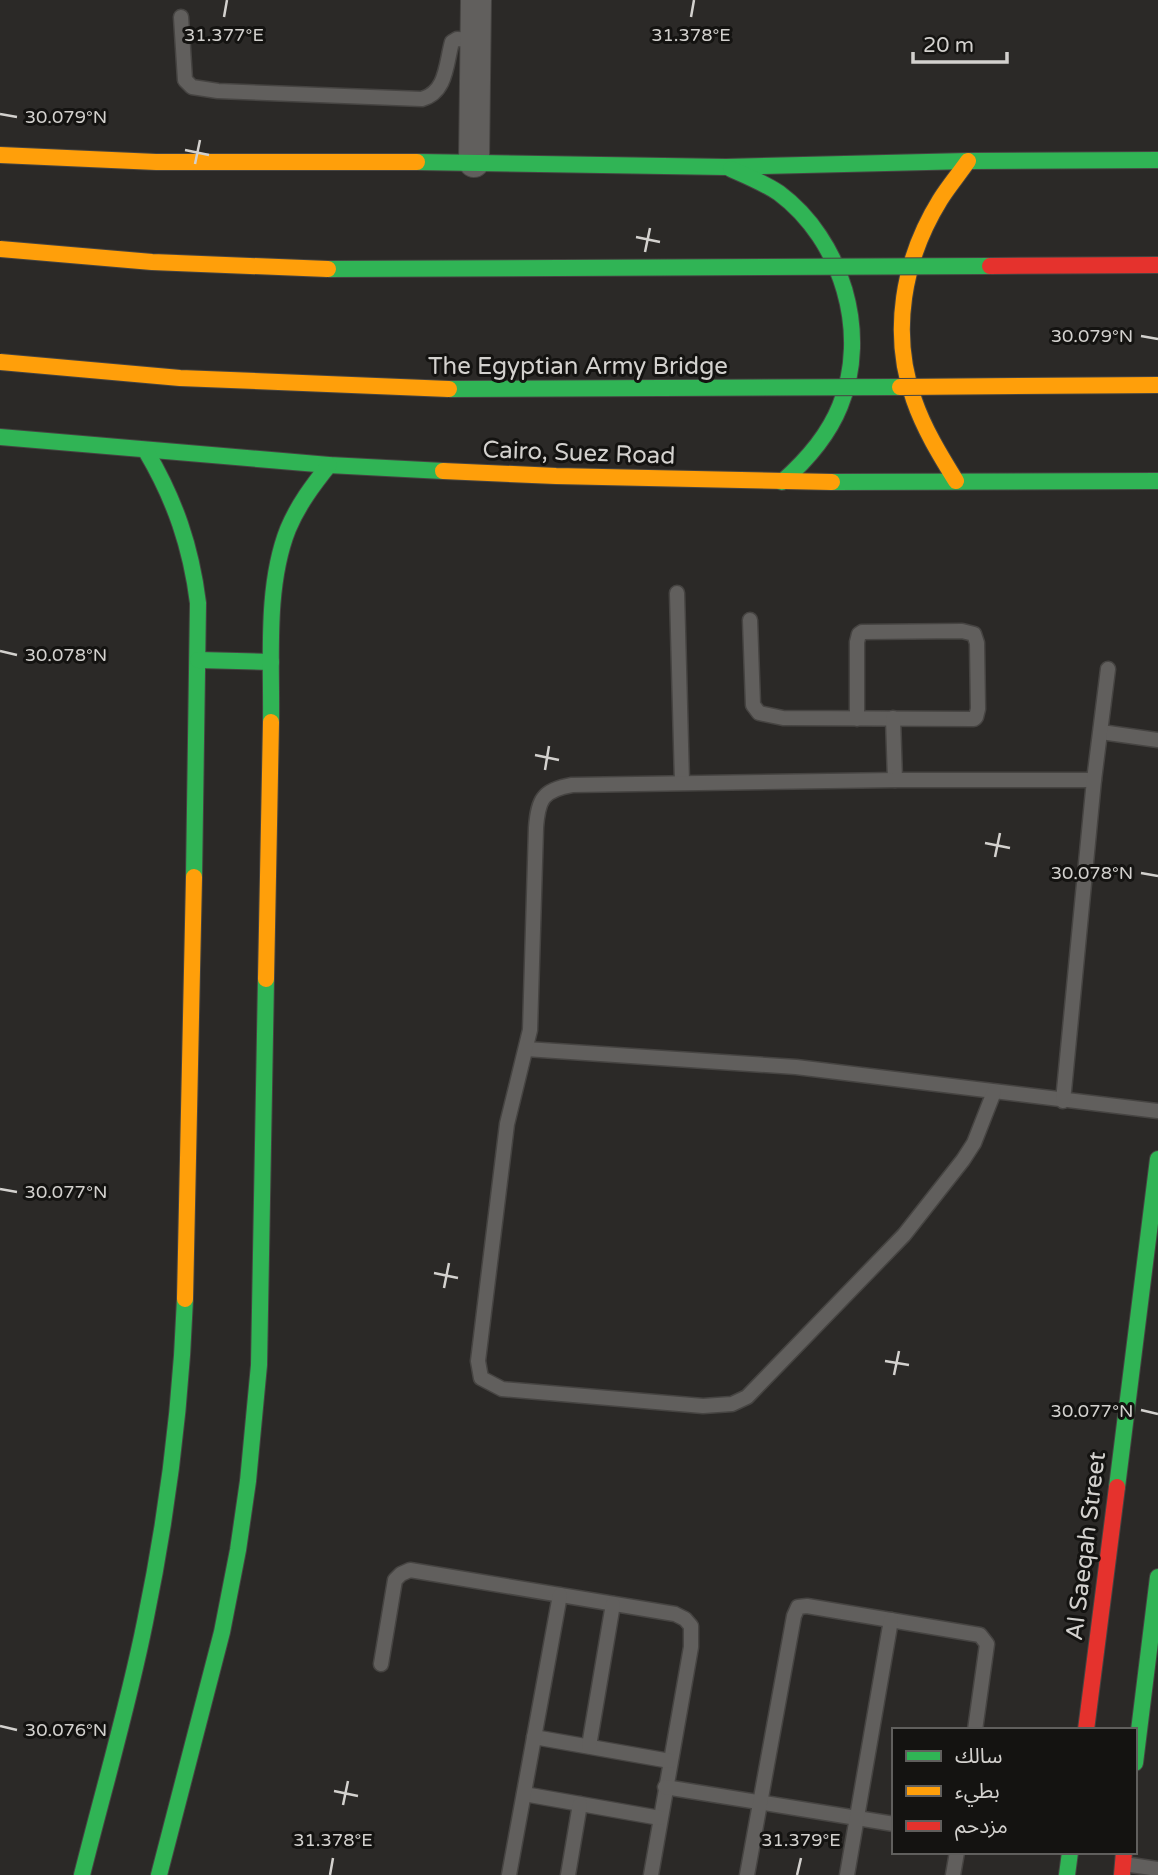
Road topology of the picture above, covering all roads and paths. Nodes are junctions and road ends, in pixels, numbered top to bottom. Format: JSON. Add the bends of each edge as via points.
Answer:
{"nodes":[{"id":1,"x":476,"y":0,"type":"edge"},
{"id":2,"x":181,"y":17,"type":"dead end"},
{"id":3,"x":475,"y":40,"type":"junction"},
{"id":4,"x":0,"y":155,"type":"edge"},
{"id":5,"x":1158,"y":160,"type":"edge"},
{"id":6,"x":968,"y":161,"type":"junction"},
{"id":7,"x":474,"y":162,"type":"junction"},
{"id":8,"x":726,"y":167,"type":"junction"},
{"id":9,"x":0,"y":249,"type":"edge"},
{"id":10,"x":1158,"y":265,"type":"edge"},
{"id":11,"x":0,"y":362,"type":"edge"},
{"id":12,"x":1158,"y":385,"type":"edge"},
{"id":13,"x":0,"y":437,"type":"edge"},
{"id":14,"x":146,"y":451,"type":"junction"},
{"id":15,"x":329,"y":465,"type":"junction"},
{"id":16,"x":956,"y":481,"type":"junction"},
{"id":17,"x":1158,"y":481,"type":"edge"},
{"id":18,"x":782,"y":482,"type":"junction"},
{"id":19,"x":677,"y":593,"type":"dead end"},
{"id":20,"x":750,"y":620,"type":"dead end"},
{"id":21,"x":198,"y":660,"type":"junction"},
{"id":22,"x":271,"y":662,"type":"junction"},
{"id":23,"x":1108,"y":669,"type":"dead end"},
{"id":24,"x":893,"y":718,"type":"junction"},
{"id":25,"x":857,"y":719,"type":"junction"},
{"id":26,"x":1101,"y":732,"type":"junction"},
{"id":27,"x":1158,"y":740,"type":"edge"},
{"id":28,"x":895,"y":780,"type":"junction"},
{"id":29,"x":1094,"y":780,"type":"junction"},
{"id":30,"x":682,"y":782,"type":"junction"},
{"id":31,"x":526,"y":1049,"type":"junction"},
{"id":32,"x":994,"y":1092,"type":"junction"},
{"id":33,"x":1063,"y":1101,"type":"junction"},
{"id":34,"x":1158,"y":1111,"type":"edge"},
{"id":35,"x":1158,"y":1159,"type":"edge"},
{"id":36,"x":1158,"y":1577,"type":"edge"},
{"id":37,"x":560,"y":1595,"type":"junction"},
{"id":38,"x":1157,"y":1600,"type":"edge"},
{"id":39,"x":613,"y":1604,"type":"junction"},
{"id":40,"x":891,"y":1620,"type":"junction"},
{"id":41,"x":381,"y":1664,"type":"dead end"},
{"id":42,"x":975,"y":1728,"type":"edge"},
{"id":43,"x":1086,"y":1728,"type":"edge"},
{"id":44,"x":534,"y":1737,"type":"junction"},
{"id":45,"x":589,"y":1746,"type":"junction"},
{"id":46,"x":1137,"y":1748,"type":"edge"},
{"id":47,"x":670,"y":1761,"type":"junction"},
{"id":48,"x":665,"y":1787,"type":"junction"},
{"id":49,"x":524,"y":1794,"type":"junction"},
{"id":50,"x":760,"y":1802,"type":"junction"},
{"id":51,"x":580,"y":1804,"type":"junction"},
{"id":52,"x":660,"y":1818,"type":"junction"},
{"id":53,"x":857,"y":1818,"type":"junction"},
{"id":54,"x":892,"y":1824,"type":"edge"},
{"id":55,"x":957,"y":1854,"type":"edge"},
{"id":56,"x":1070,"y":1854,"type":"edge"},
{"id":57,"x":1123,"y":1864,"type":"edge"},
{"id":58,"x":1158,"y":1869,"type":"edge"},
{"id":59,"x":82,"y":1875,"type":"edge"},
{"id":60,"x":159,"y":1875,"type":"edge"},
{"id":61,"x":509,"y":1875,"type":"edge"},
{"id":62,"x":568,"y":1875,"type":"edge"},
{"id":63,"x":651,"y":1875,"type":"edge"},
{"id":64,"x":747,"y":1875,"type":"edge"},
{"id":65,"x":847,"y":1875,"type":"edge"},
{"id":66,"x":953,"y":1875,"type":"edge"},
{"id":67,"x":1067,"y":1875,"type":"edge"}],
"edges":[{"from":1,"to":3,"type":"street"},
{"from":2,"to":3,"type":"lane","via":[[185,80],[192,87],[211,91],[422,99],[440,87],[452,42]]},
{"from":3,"to":7,"type":"street"},
{"from":4,"to":7,"type":"main road","via":[[156,162]]},
{"from":5,"to":6,"type":"main road"},
{"from":6,"to":8,"type":"main road"},
{"from":6,"to":16,"type":"main road","via":[[927,218],[905,284],[901,319],[909,388],[920,421]]},
{"from":7,"to":8,"type":"main road"},
{"from":8,"to":18,"type":"main road","via":[[757,179],[808,220],[828,247],[850,308],[853,341],[841,405],[826,434]]},
{"from":9,"to":10,"type":"main road","bridge":true,"via":[[264,268],[486,271]]},
{"from":11,"to":12,"type":"main road","name":"The Egyptian Army Bridge","bridge":true,"via":[[270,384],[491,391]]},
{"from":13,"to":14,"type":"main road","name":"Cairo, Suez Road"},
{"from":14,"to":15,"type":"main road","name":"Cairo, Suez Road"},
{"from":14,"to":21,"type":"main road","via":[[183,523],[194,563]]},
{"from":15,"to":18,"type":"main road","name":"Cairo, Suez Road"},
{"from":15,"to":22,"type":"main road","via":[[287,528],[276,564]]},
{"from":16,"to":17,"type":"main road","name":"Cairo, Suez Road"},
{"from":16,"to":18,"type":"main road","name":"Cairo, Suez Road"},
{"from":19,"to":30,"type":"lane"},
{"from":20,"to":25,"type":"lane","via":[[751,694],[759,713],[783,718]]},
{"from":21,"to":22,"type":"main road"},
{"from":21,"to":59,"type":"main road","via":[[188,1269],[177,1421],[145,1622]]},
{"from":22,"to":60,"type":"main road","via":[[259,1365],[251,1456],[221,1639]]},
{"from":23,"to":26,"type":"lane"},
{"from":24,"to":25,"type":"lane"},
{"from":24,"to":25,"type":"lane","via":[[976,717],[974,634],[859,634]]},
{"from":24,"to":28,"type":"lane"},
{"from":26,"to":27,"type":"lane"},
{"from":26,"to":29,"type":"lane"},
{"from":28,"to":29,"type":"lane"},
{"from":28,"to":30,"type":"lane"},
{"from":29,"to":33,"type":"lane"},
{"from":30,"to":31,"type":"lane","via":[[572,785],[555,788],[543,797],[537,812],[533,981]]},
{"from":31,"to":32,"type":"lane","via":[[796,1067]]},
{"from":31,"to":32,"type":"lane","via":[[499,1173],[478,1361],[481,1378],[502,1389],[703,1406],[732,1404],[747,1397],[904,1235],[974,1143]]},
{"from":32,"to":33,"type":"lane"},
{"from":33,"to":34,"type":"lane"},
{"from":35,"to":43,"type":"main road","name":"Al Saeqah Street"},
{"from":36,"to":38,"type":"main road"},
{"from":37,"to":39,"type":"lane"},
{"from":37,"to":41,"type":"lane","via":[[410,1570],[395,1580]]},
{"from":37,"to":44,"type":"lane"},
{"from":38,"to":46,"type":"main road"},
{"from":39,"to":45,"type":"lane"},
{"from":39,"to":47,"type":"lane","via":[[675,1614],[691,1626]]},
{"from":40,"to":42,"type":"lane","via":[[984,1639],[987,1651]]},
{"from":40,"to":50,"type":"lane","via":[[798,1607]]},
{"from":40,"to":53,"type":"lane"},
{"from":44,"to":45,"type":"lane"},
{"from":44,"to":49,"type":"lane"},
{"from":45,"to":47,"type":"lane"},
{"from":47,"to":48,"type":"lane"},
{"from":48,"to":50,"type":"lane"},
{"from":48,"to":52,"type":"lane"},
{"from":49,"to":51,"type":"lane"},
{"from":49,"to":61,"type":"lane"},
{"from":50,"to":53,"type":"lane"},
{"from":50,"to":64,"type":"lane"},
{"from":51,"to":52,"type":"lane"},
{"from":51,"to":62,"type":"lane"},
{"from":52,"to":63,"type":"lane"},
{"from":53,"to":54,"type":"lane"},
{"from":53,"to":65,"type":"lane"},
{"from":55,"to":66,"type":"lane"},
{"from":56,"to":67,"type":"main road"},
{"from":57,"to":58,"type":"lane"}]}
